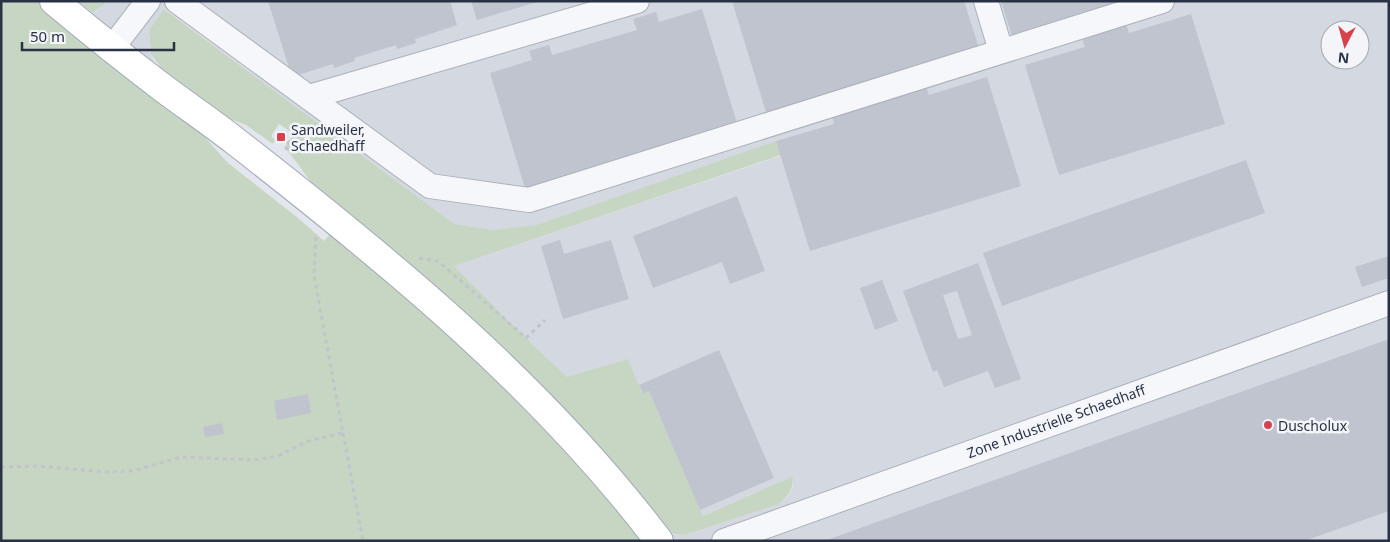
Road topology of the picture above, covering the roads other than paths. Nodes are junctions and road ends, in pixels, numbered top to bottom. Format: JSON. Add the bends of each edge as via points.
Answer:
{"nodes":[{"id":1,"x":54,"y":1,"type":"edge"},
{"id":2,"x":148,"y":1,"type":"edge"},
{"id":3,"x":177,"y":1,"type":"edge"},
{"id":4,"x":637,"y":1,"type":"edge"},
{"id":5,"x":986,"y":1,"type":"edge"},
{"id":6,"x":1162,"y":1,"type":"edge"},
{"id":7,"x":112,"y":48,"type":"junction"},
{"id":8,"x":1001,"y":51,"type":"junction"},
{"id":9,"x":314,"y":102,"type":"junction"},
{"id":10,"x":1389,"y":303,"type":"edge"},
{"id":11,"x":659,"y":541,"type":"edge"},
{"id":12,"x":724,"y":541,"type":"edge"}],
"edges":[{"from":1,"to":7,"type":"main road"},
{"from":2,"to":7,"type":"lane"},
{"from":3,"to":9,"type":"lane"},
{"from":4,"to":9,"type":"lane"},
{"from":5,"to":8,"type":"lane"},
{"from":6,"to":8,"type":"lane"},
{"from":7,"to":11,"type":"main road","via":[[328,214],[439,307],[514,377],[598,467]]},
{"from":8,"to":9,"type":"lane","via":[[529,200],[430,186]]},
{"from":10,"to":12,"type":"lane","name":"Zone Industrielle Schaedhaff"}]}
